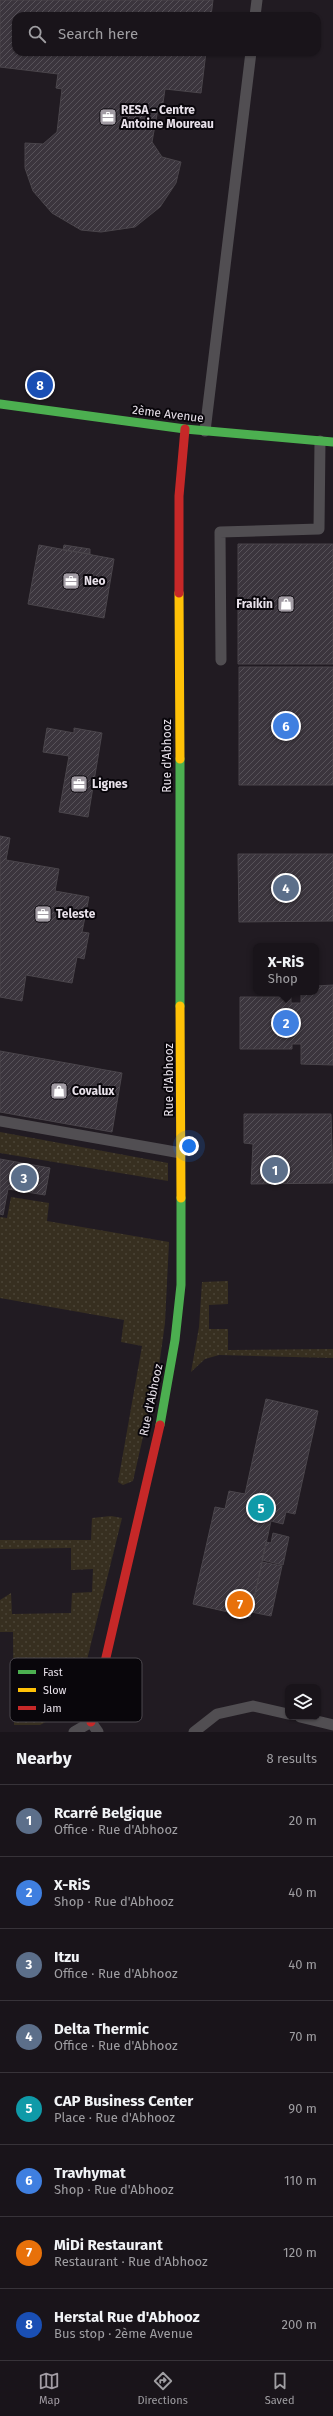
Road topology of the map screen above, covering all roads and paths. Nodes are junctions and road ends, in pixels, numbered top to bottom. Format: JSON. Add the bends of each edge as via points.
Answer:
{"nodes":[{"id":1,"x":257,"y":0,"type":"edge"},
{"id":2,"x":256,"y":12,"type":"edge"},
{"id":3,"x":251,"y":56,"type":"edge"},
{"id":4,"x":0,"y":404,"type":"edge"},
{"id":5,"x":186,"y":429,"type":"junction"},
{"id":6,"x":205,"y":431,"type":"junction"},
{"id":7,"x":320,"y":441,"type":"junction"},
{"id":8,"x":333,"y":442,"type":"edge"},
{"id":9,"x":221,"y":660,"type":"dead end"},
{"id":10,"x":0,"y":1121,"type":"edge"},
{"id":11,"x":182,"y":1153,"type":"junction"},
{"id":12,"x":106,"y":1658,"type":"edge"},
{"id":13,"x":285,"y":1713,"type":"edge"},
{"id":14,"x":312,"y":1720,"type":"edge"},
{"id":15,"x":91,"y":1722,"type":"joint"},
{"id":16,"x":333,"y":1725,"type":"edge"},
{"id":17,"x":74,"y":1732,"type":"edge"},
{"id":18,"x":98,"y":1732,"type":"edge"},
{"id":19,"x":194,"y":1732,"type":"edge"}],
"edges":[{"from":1,"to":2,"type":"lane"},
{"from":3,"to":6,"type":"lane"},
{"from":4,"to":5,"type":"street","name":"2ème Avenue"},
{"from":5,"to":6,"type":"street","name":"2ème Avenue"},
{"from":5,"to":11,"type":"street","name":"Rue d'Abhooz","via":[[179,496]]},
{"from":6,"to":7,"type":"street","name":"2ème Avenue"},
{"from":7,"to":8,"type":"street","name":"2ème Avenue"},
{"from":7,"to":9,"type":"lane","via":[[320,529],[220,532]]},
{"from":10,"to":11,"type":"lane"},
{"from":11,"to":12,"type":"street","name":"Rue d'Abhooz","via":[[181,1285],[177,1337],[167,1394]]},
{"from":13,"to":19,"type":"lane","via":[[253,1706],[217,1714]]},
{"from":14,"to":16,"type":"lane"},
{"from":15,"to":17,"type":"lane"},
{"from":15,"to":18,"type":"lane"}]}
